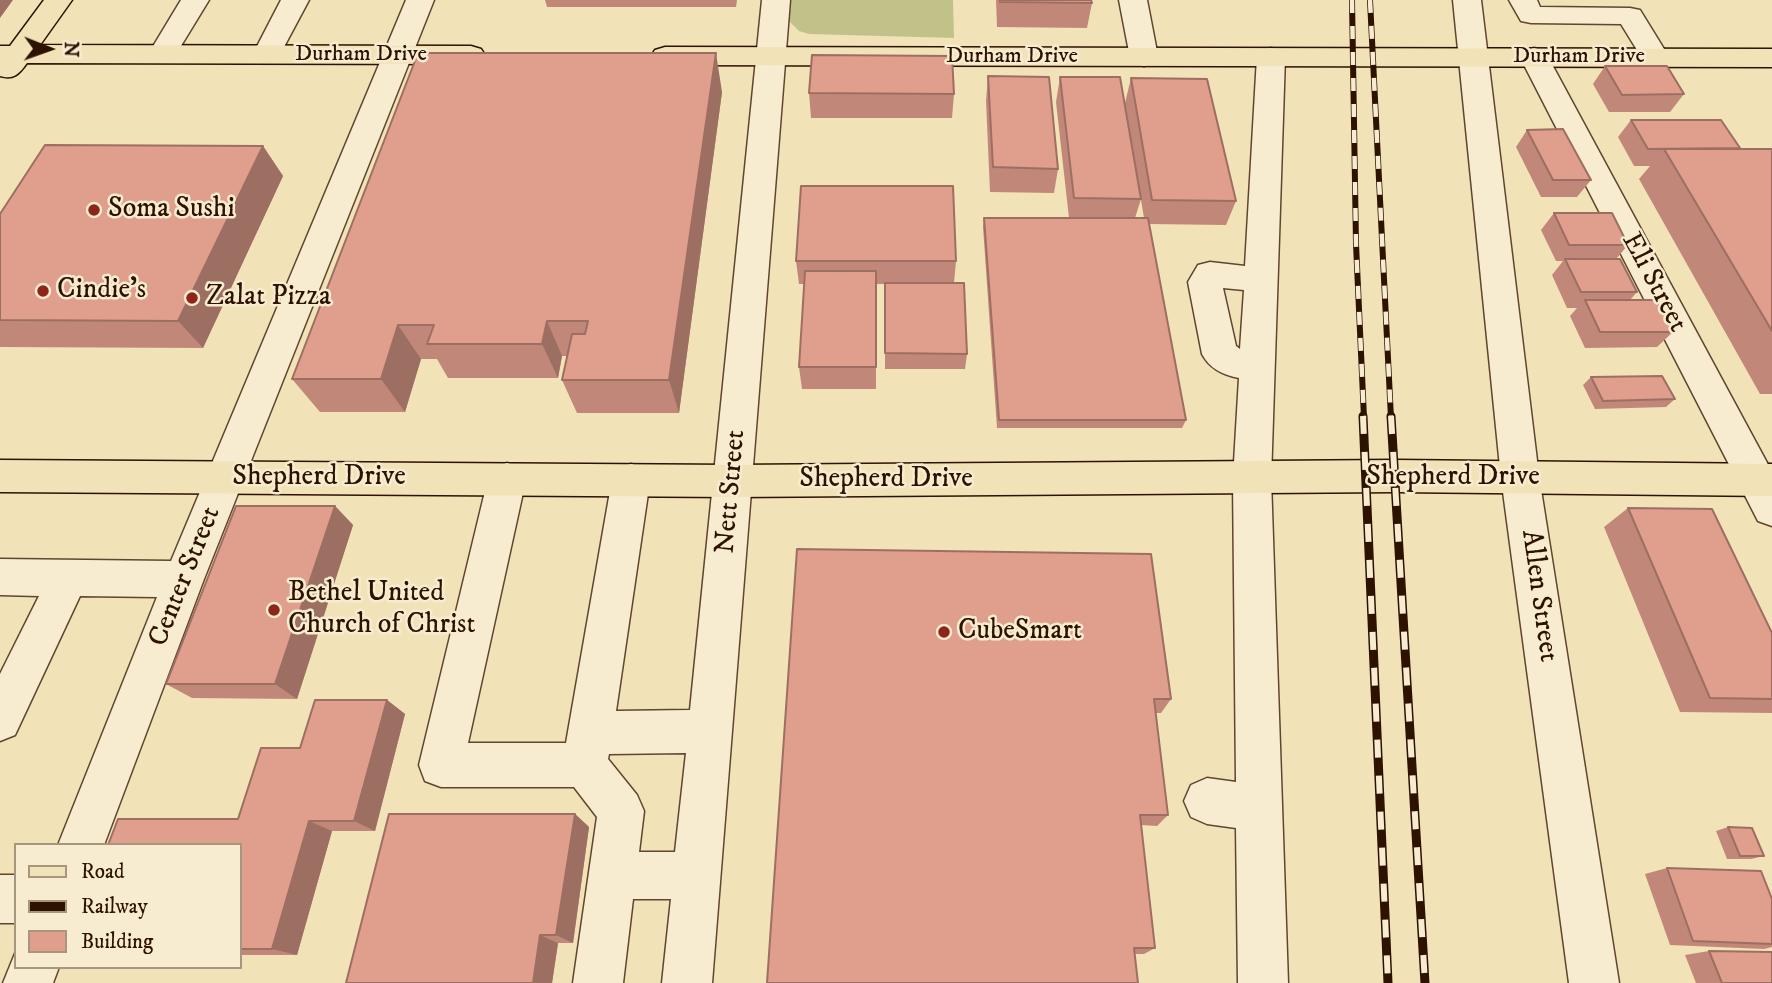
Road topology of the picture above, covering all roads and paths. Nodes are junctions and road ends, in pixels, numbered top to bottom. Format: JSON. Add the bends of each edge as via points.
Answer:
{"nodes":[{"id":1,"x":58,"y":0,"type":"edge"},
{"id":2,"x":195,"y":0,"type":"edge"},
{"id":3,"x":295,"y":0,"type":"edge"},
{"id":4,"x":420,"y":0,"type":"edge"},
{"id":5,"x":776,"y":0,"type":"edge"},
{"id":6,"x":1133,"y":0,"type":"edge"},
{"id":7,"x":1467,"y":0,"type":"edge"},
{"id":8,"x":1523,"y":0,"type":"edge"},
{"id":9,"x":163,"y":53,"type":"junction"},
{"id":10,"x":267,"y":54,"type":"junction"},
{"id":11,"x":9,"y":55,"type":"edge"},
{"id":12,"x":397,"y":55,"type":"junction"},
{"id":13,"x":500,"y":55,"type":"edge"},
{"id":14,"x":635,"y":55,"type":"edge"},
{"id":15,"x":771,"y":56,"type":"junction"},
{"id":16,"x":1144,"y":57,"type":"junction"},
{"id":17,"x":1270,"y":57,"type":"junction"},
{"id":18,"x":1473,"y":57,"type":"junction"},
{"id":19,"x":1534,"y":57,"type":"junction"},
{"id":20,"x":1655,"y":57,"type":"junction"},
{"id":21,"x":1772,"y":58,"type":"edge"},
{"id":22,"x":0,"y":80,"type":"edge"},
{"id":23,"x":1261,"y":280,"type":"junction"},
{"id":24,"x":1257,"y":366,"type":"junction"},
{"id":25,"x":0,"y":476,"type":"edge"},
{"id":26,"x":226,"y":477,"type":"junction"},
{"id":27,"x":1520,"y":477,"type":"junction"},
{"id":28,"x":507,"y":479,"type":"junction"},
{"id":29,"x":1252,"y":479,"type":"junction"},
{"id":30,"x":631,"y":480,"type":"junction"},
{"id":31,"x":733,"y":481,"type":"junction"},
{"id":32,"x":1767,"y":490,"type":"edge"},
{"id":33,"x":0,"y":577,"type":"edge"},
{"id":34,"x":68,"y":578,"type":"junction"},
{"id":35,"x":184,"y":579,"type":"junction"},
{"id":36,"x":0,"y":720,"type":"edge"},
{"id":37,"x":710,"y":731,"type":"junction"},
{"id":38,"x":588,"y":749,"type":"junction"},
{"id":39,"x":1207,"y":801,"type":"dead end"},
{"id":40,"x":1259,"y":808,"type":"junction"},
{"id":41,"x":82,"y":843,"type":"edge"},
{"id":42,"x":697,"y":875,"type":"junction"},
{"id":43,"x":612,"y":876,"type":"junction"},
{"id":44,"x":598,"y":983,"type":"edge"},
{"id":45,"x":687,"y":983,"type":"edge"},
{"id":46,"x":1263,"y":983,"type":"edge"},
{"id":47,"x":1594,"y":983,"type":"edge"}],
"edges":[{"from":1,"to":11,"type":"main road"},
{"from":2,"to":9,"type":"street"},
{"from":3,"to":10,"type":"street"},
{"from":4,"to":12,"type":"street","name":"Center Street"},
{"from":5,"to":15,"type":"street","name":"Nett Street"},
{"from":6,"to":16,"type":"street"},
{"from":7,"to":18,"type":"street","name":"Allen Street"},
{"from":8,"to":20,"type":"street","via":[[1531,15],[1630,16]]},
{"from":9,"to":10,"type":"main road","name":"Durham Drive"},
{"from":9,"to":11,"type":"main road","name":"Durham Drive"},
{"from":10,"to":12,"type":"main road","name":"Durham Drive"},
{"from":11,"to":22,"type":"main road"},
{"from":12,"to":13,"type":"main road","name":"Durham Drive"},
{"from":12,"to":26,"type":"street","name":"Center Street"},
{"from":14,"to":15,"type":"main road","name":"Durham Drive"},
{"from":15,"to":16,"type":"main road","name":"Durham Drive"},
{"from":15,"to":31,"type":"street","name":"Nett Street"},
{"from":16,"to":17,"type":"main road","name":"Durham Drive"},
{"from":17,"to":18,"type":"main road","name":"Durham Drive"},
{"from":17,"to":23,"type":"street"},
{"from":18,"to":19,"type":"main road","name":"Durham Drive"},
{"from":18,"to":27,"type":"street","name":"Allen Street"},
{"from":19,"to":20,"type":"main road","name":"Durham Drive"},
{"from":19,"to":32,"type":"street","name":"Eli Street"},
{"from":20,"to":21,"type":"main road","name":"Durham Drive"},
{"from":23,"to":24,"type":"street"},
{"from":23,"to":24,"type":"street","via":[[1210,274],[1205,282],[1220,354],[1234,363]]},
{"from":24,"to":29,"type":"street"},
{"from":25,"to":26,"type":"main road","name":"Shepherd Drive"},
{"from":26,"to":28,"type":"main road","name":"Shepherd Drive"},
{"from":26,"to":35,"type":"street","name":"Center Street"},
{"from":27,"to":29,"type":"main road","name":"Shepherd Drive"},
{"from":27,"to":32,"type":"main road","name":"Shepherd Drive"},
{"from":27,"to":47,"type":"street","name":"Allen Street"},
{"from":28,"to":30,"type":"main road","name":"Shepherd Drive"},
{"from":28,"to":38,"type":"street","via":[[441,765]]},
{"from":29,"to":31,"type":"main road","name":"Shepherd Drive"},
{"from":29,"to":40,"type":"street"},
{"from":30,"to":31,"type":"main road","name":"Shepherd Drive"},
{"from":30,"to":38,"type":"street"},
{"from":31,"to":37,"type":"street","name":"Nett Street"},
{"from":33,"to":34,"type":"street"},
{"from":34,"to":35,"type":"street"},
{"from":34,"to":36,"type":"street"},
{"from":35,"to":41,"type":"street","name":"Center Street"},
{"from":37,"to":38,"type":"street"},
{"from":37,"to":42,"type":"street","name":"Nett Street"},
{"from":38,"to":43,"type":"street","via":[[621,811]]},
{"from":39,"to":40,"type":"street"},
{"from":40,"to":46,"type":"street"},
{"from":42,"to":43,"type":"street"},
{"from":42,"to":45,"type":"street","name":"Nett Street"},
{"from":43,"to":44,"type":"street"}]}
